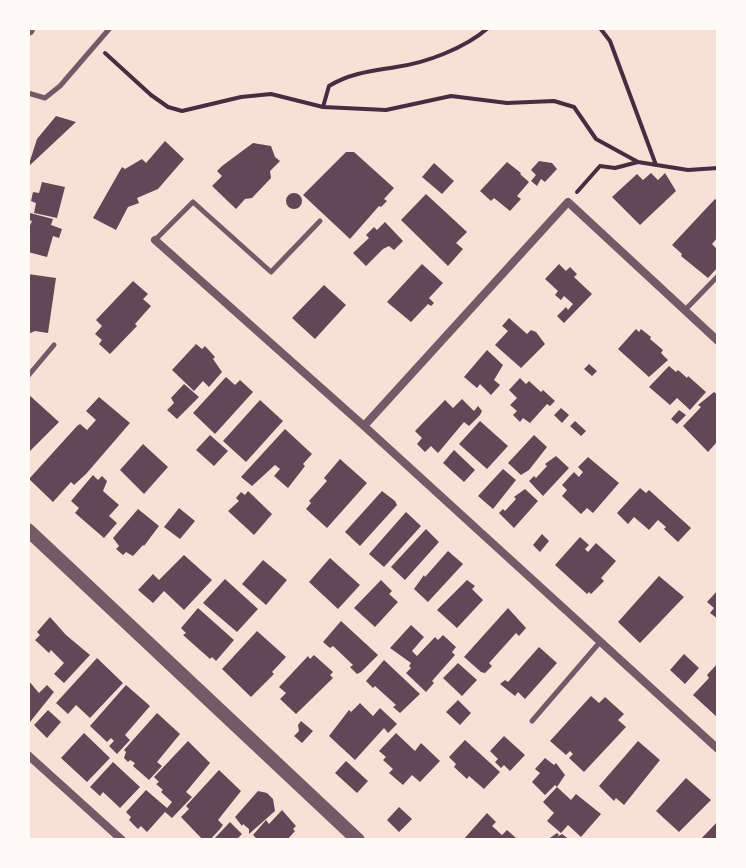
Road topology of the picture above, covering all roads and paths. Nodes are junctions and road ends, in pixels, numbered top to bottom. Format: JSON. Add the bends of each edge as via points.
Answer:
{"nodes":[{"id":1,"x":110,"y":28,"type":"edge"},
{"id":2,"x":488,"y":28,"type":"edge"},
{"id":3,"x":600,"y":28,"type":"edge"},
{"id":4,"x":96,"y":43,"type":"junction"},
{"id":5,"x":28,"y":93,"type":"edge"},
{"id":6,"x":323,"y":107,"type":"junction"},
{"id":7,"x":638,"y":162,"type":"junction"},
{"id":8,"x":656,"y":165,"type":"junction"},
{"id":9,"x":718,"y":168,"type":"edge"},
{"id":10,"x":568,"y":202,"type":"junction"},
{"id":11,"x":320,"y":221,"type":"dead end"},
{"id":12,"x":155,"y":240,"type":"joint"},
{"id":13,"x":718,"y":276,"type":"edge"},
{"id":14,"x":685,"y":310,"type":"junction"},
{"id":15,"x":718,"y":341,"type":"edge"},
{"id":16,"x":54,"y":345,"type":"dead end"},
{"id":17,"x":28,"y":376,"type":"edge"},
{"id":18,"x":364,"y":426,"type":"junction"},
{"id":19,"x":28,"y":530,"type":"edge"},
{"id":20,"x":600,"y":642,"type":"junction"},
{"id":21,"x":532,"y":721,"type":"dead end"},
{"id":22,"x":718,"y":749,"type":"edge"},
{"id":23,"x":28,"y":755,"type":"edge"},
{"id":24,"x":122,"y":840,"type":"edge"},
{"id":25,"x":358,"y":840,"type":"edge"}],
"edges":[{"from":1,"to":4,"type":"lane"},
{"from":2,"to":6,"type":"path","via":[[429,58],[343,77],[329,86]]},
{"from":3,"to":8,"type":"path","via":[[610,41]]},
{"from":4,"to":5,"type":"lane","via":[[45,98]]},
{"from":4,"to":6,"type":"path","via":[[168,107],[182,111],[271,94]]},
{"from":6,"to":7,"type":"path","via":[[386,110],[451,96],[507,103],[554,101],[574,107],[596,139]]},
{"from":7,"to":8,"type":"path"},
{"from":7,"to":10,"type":"path","via":[[600,166]]},
{"from":8,"to":9,"type":"path"},
{"from":10,"to":14,"type":"street"},
{"from":10,"to":18,"type":"street"},
{"from":11,"to":12,"type":"lane","via":[[271,272],[193,202]]},
{"from":12,"to":18,"type":"street"},
{"from":13,"to":14,"type":"lane"},
{"from":14,"to":15,"type":"street"},
{"from":16,"to":17,"type":"lane"},
{"from":18,"to":20,"type":"street"},
{"from":19,"to":25,"type":"street"},
{"from":20,"to":21,"type":"lane"},
{"from":20,"to":22,"type":"street"},
{"from":23,"to":24,"type":"street"}]}
